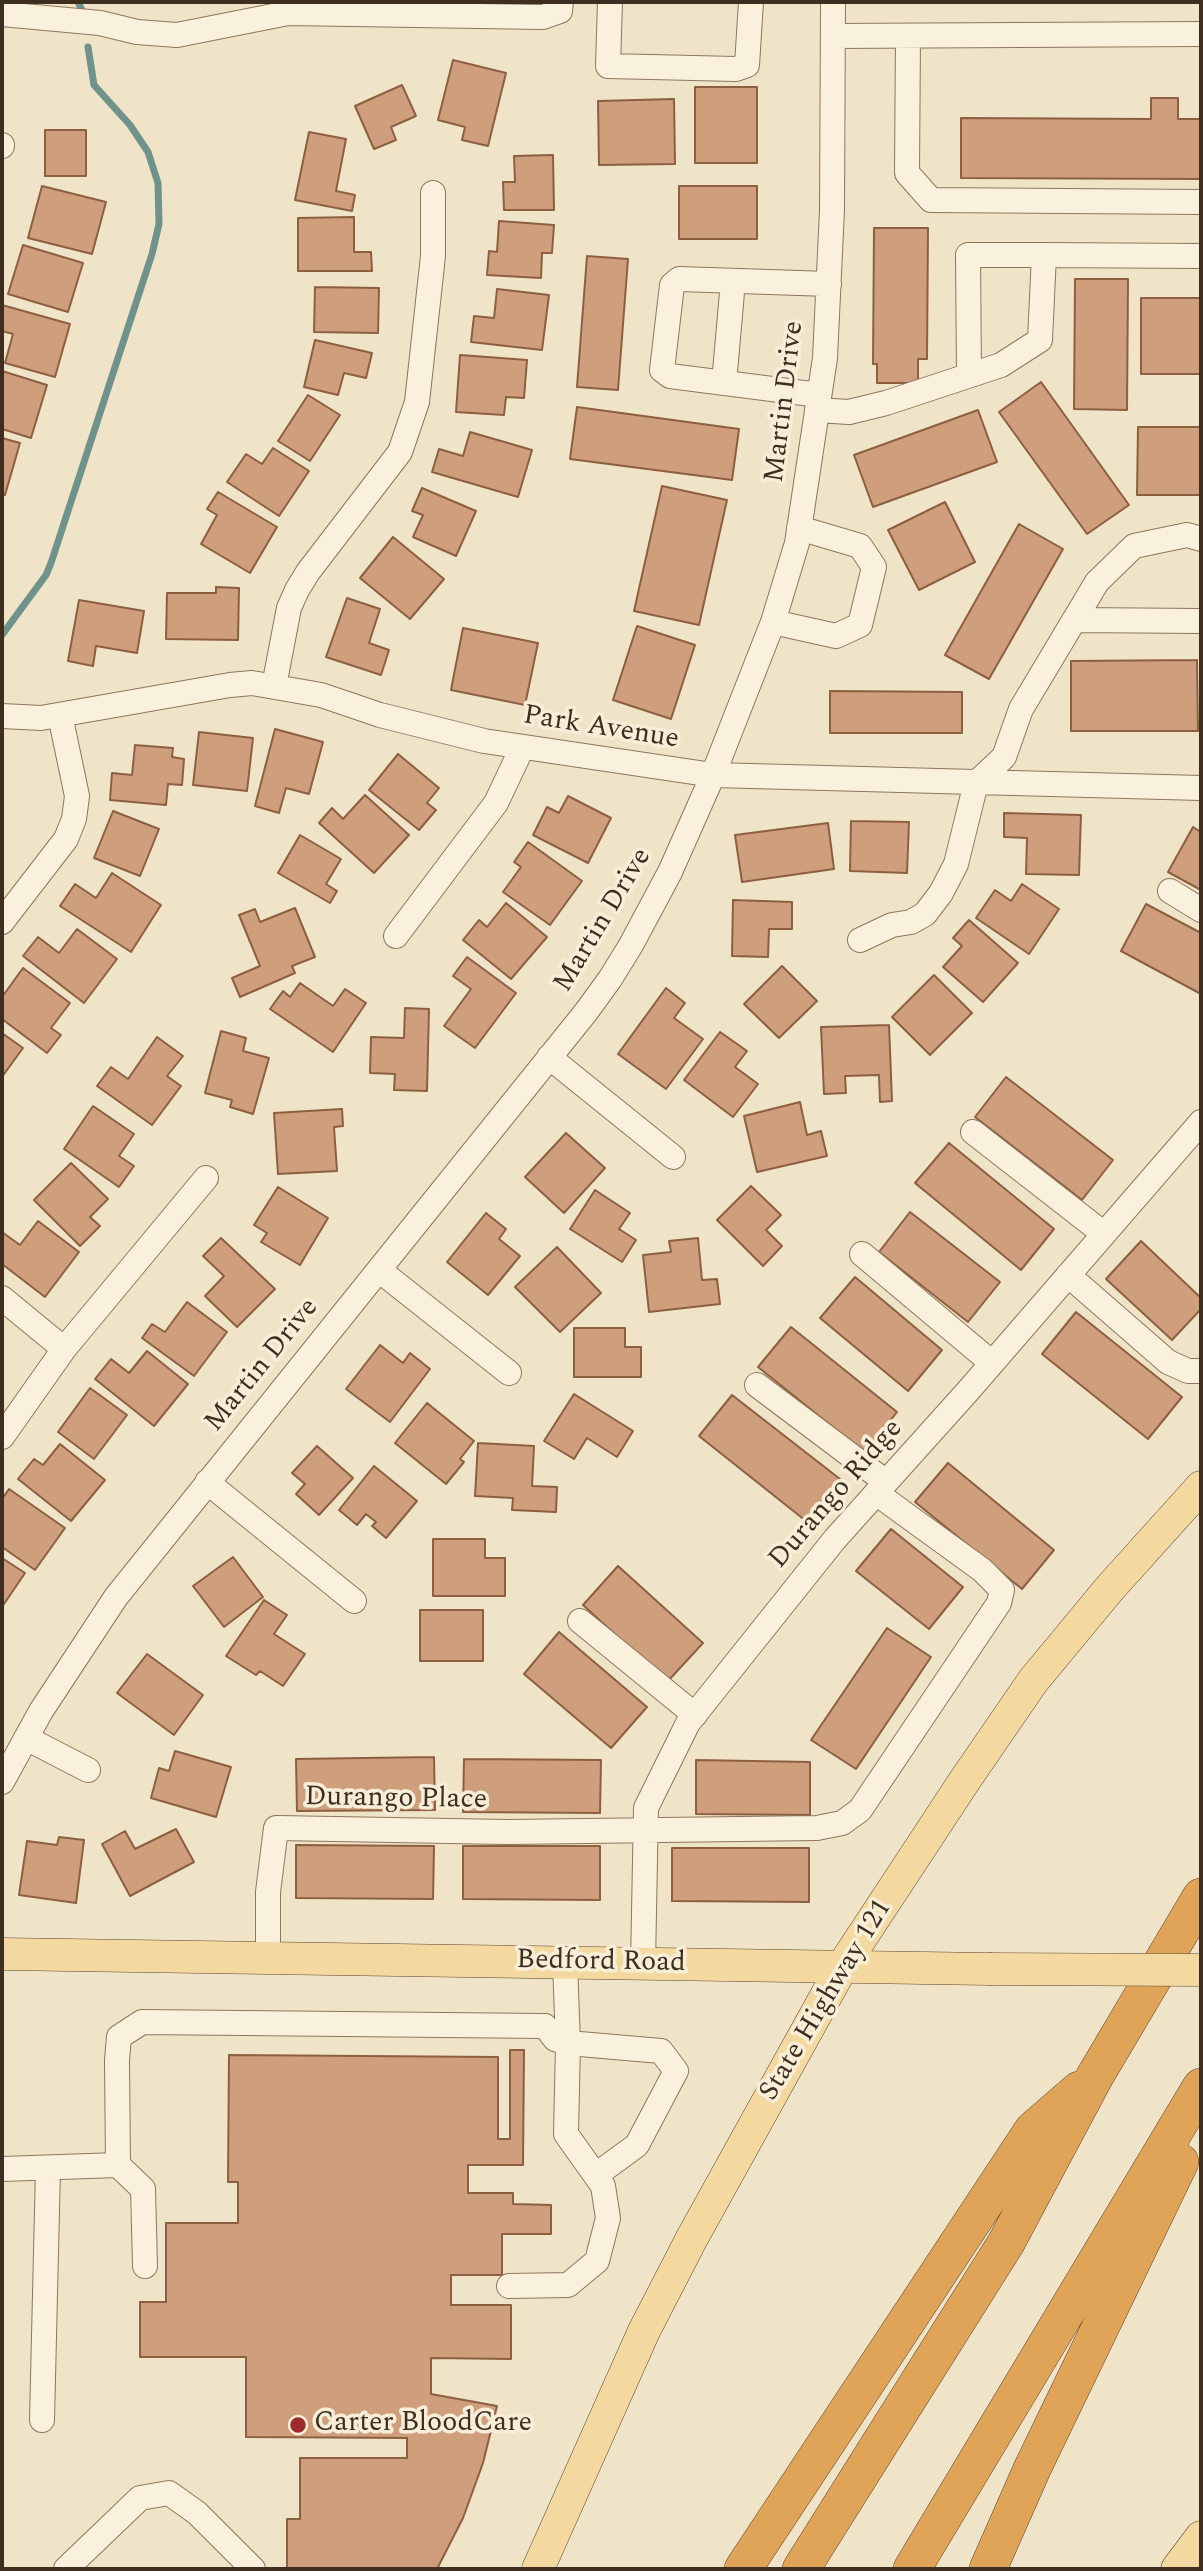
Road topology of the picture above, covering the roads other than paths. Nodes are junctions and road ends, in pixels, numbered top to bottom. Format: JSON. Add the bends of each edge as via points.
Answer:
{"nodes":[{"id":1,"x":561,"y":2,"type":"edge"},
{"id":2,"x":610,"y":2,"type":"edge"},
{"id":3,"x":751,"y":2,"type":"edge"},
{"id":4,"x":833,"y":2,"type":"edge"},
{"id":5,"x":286,"y":8,"type":"edge"},
{"id":6,"x":2,"y":14,"type":"edge"},
{"id":7,"x":1201,"y":34,"type":"edge"},
{"id":8,"x":834,"y":36,"type":"junction"},
{"id":9,"x":908,"y":36,"type":"junction"},
{"id":10,"x":433,"y":193,"type":"dead end"},
{"id":11,"x":1201,"y":202,"type":"edge"},
{"id":12,"x":1044,"y":255,"type":"junction"},
{"id":13,"x":1201,"y":256,"type":"edge"},
{"id":14,"x":733,"y":281,"type":"junction"},
{"id":15,"x":828,"y":284,"type":"junction"},
{"id":16,"x":969,"y":374,"type":"junction"},
{"id":17,"x":724,"y":383,"type":"junction"},
{"id":18,"x":818,"y":402,"type":"junction"},
{"id":19,"x":799,"y":528,"type":"junction"},
{"id":20,"x":1201,"y":539,"type":"edge"},
{"id":21,"x":1074,"y":620,"type":"junction"},
{"id":22,"x":1201,"y":621,"type":"edge"},
{"id":23,"x":773,"y":622,"type":"junction"},
{"id":24,"x":274,"y":686,"type":"junction"},
{"id":25,"x":2,"y":716,"type":"edge"},
{"id":26,"x":60,"y":716,"type":"junction"},
{"id":27,"x":522,"y":748,"type":"junction"},
{"id":28,"x":713,"y":775,"type":"junction"},
{"id":29,"x":976,"y":783,"type":"junction"},
{"id":30,"x":1201,"y":788,"type":"edge"},
{"id":31,"x":1170,"y":891,"type":"dead end"},
{"id":32,"x":1201,"y":910,"type":"edge"},
{"id":33,"x":2,"y":922,"type":"edge"},
{"id":34,"x":396,"y":936,"type":"dead end"},
{"id":35,"x":860,"y":940,"type":"dead end"},
{"id":36,"x":549,"y":1057,"type":"junction"},
{"id":37,"x":1201,"y":1122,"type":"edge"},
{"id":38,"x":973,"y":1132,"type":"dead end"},
{"id":39,"x":673,"y":1157,"type":"dead end"},
{"id":40,"x":206,"y":1178,"type":"dead end"},
{"id":41,"x":1104,"y":1234,"type":"junction"},
{"id":42,"x":862,"y":1254,"type":"dead end"},
{"id":43,"x":379,"y":1270,"type":"junction"},
{"id":44,"x":1068,"y":1275,"type":"junction"},
{"id":45,"x":2,"y":1298,"type":"edge"},
{"id":46,"x":64,"y":1349,"type":"junction"},
{"id":47,"x":992,"y":1363,"type":"junction"},
{"id":48,"x":1201,"y":1371,"type":"edge"},
{"id":49,"x":509,"y":1373,"type":"dead end"},
{"id":50,"x":757,"y":1385,"type":"dead end"},
{"id":51,"x":2,"y":1437,"type":"edge"},
{"id":52,"x":207,"y":1482,"type":"junction"},
{"id":53,"x":881,"y":1487,"type":"junction"},
{"id":54,"x":1201,"y":1487,"type":"edge"},
{"id":55,"x":354,"y":1601,"type":"dead end"},
{"id":56,"x":580,"y":1620,"type":"dead end"},
{"id":57,"x":695,"y":1715,"type":"junction"},
{"id":58,"x":26,"y":1738,"type":"junction"},
{"id":59,"x":88,"y":1770,"type":"dead end"},
{"id":60,"x":2,"y":1782,"type":"edge"},
{"id":61,"x":645,"y":1829,"type":"junction"},
{"id":62,"x":1201,"y":1897,"type":"edge"},
{"id":63,"x":2,"y":1954,"type":"edge"},
{"id":64,"x":268,"y":1958,"type":"junction"},
{"id":65,"x":565,"y":1963,"type":"junction"},
{"id":66,"x":643,"y":1964,"type":"junction"},
{"id":67,"x":842,"y":1967,"type":"junction"},
{"id":68,"x":1201,"y":1970,"type":"edge"},
{"id":69,"x":568,"y":2043,"type":"junction"},
{"id":70,"x":1095,"y":2076,"type":"junction"},
{"id":71,"x":1201,"y":2087,"type":"edge"},
{"id":72,"x":1201,"y":2111,"type":"edge"},
{"id":73,"x":118,"y":2165,"type":"junction"},
{"id":74,"x":2,"y":2169,"type":"edge"},
{"id":75,"x":48,"y":2169,"type":"junction"},
{"id":76,"x":596,"y":2175,"type":"junction"},
{"id":77,"x":145,"y":2266,"type":"dead end"},
{"id":78,"x":509,"y":2286,"type":"dead end"},
{"id":79,"x":41,"y":2420,"type":"dead end"},
{"id":80,"x":1201,"y":2537,"type":"edge"},
{"id":81,"x":66,"y":2569,"type":"edge"},
{"id":82,"x":253,"y":2569,"type":"edge"},
{"id":83,"x":538,"y":2569,"type":"edge"},
{"id":84,"x":743,"y":2569,"type":"edge"},
{"id":85,"x":801,"y":2569,"type":"edge"},
{"id":86,"x":912,"y":2569,"type":"edge"},
{"id":87,"x":988,"y":2569,"type":"edge"},
{"id":88,"x":1177,"y":2569,"type":"edge"}],
"edges":[{"from":1,"to":5,"type":"street","via":[[560,11],[543,17]]},
{"from":2,"to":3,"type":"street","via":[[608,66],[736,69],[747,65]]},
{"from":4,"to":8,"type":"street","name":"Martin Drive"},
{"from":5,"to":6,"type":"street","via":[[177,35]]},
{"from":7,"to":9,"type":"street"},
{"from":8,"to":9,"type":"street"},
{"from":8,"to":15,"type":"street","name":"Martin Drive"},
{"from":9,"to":11,"type":"street","via":[[907,173],[931,200]]},
{"from":10,"to":24,"type":"street","via":[[433,256],[417,402],[400,452],[297,590],[289,608]]},
{"from":12,"to":13,"type":"street"},
{"from":12,"to":16,"type":"street","via":[[1040,340],[1001,365]]},
{"from":12,"to":16,"type":"street","via":[[968,255]]},
{"from":14,"to":15,"type":"street"},
{"from":14,"to":17,"type":"street"},
{"from":14,"to":17,"type":"street","via":[[679,279],[672,285],[662,370],[670,376]]},
{"from":15,"to":18,"type":"street","name":"Martin Drive"},
{"from":16,"to":18,"type":"street","via":[[886,404],[849,412]]},
{"from":17,"to":18,"type":"street"},
{"from":18,"to":19,"type":"street","name":"Martin Drive"},
{"from":19,"to":23,"type":"street","name":"Martin Drive"},
{"from":19,"to":23,"type":"street","via":[[860,546],[874,567],[860,625],[836,636]]},
{"from":20,"to":21,"type":"street","via":[[1187,535],[1134,545],[1097,582]]},
{"from":21,"to":22,"type":"street"},
{"from":21,"to":29,"type":"street","via":[[1021,709],[1004,757]]},
{"from":23,"to":28,"type":"street","name":"Martin Drive"},
{"from":24,"to":26,"type":"street","name":"Park Avenue","via":[[230,685]]},
{"from":24,"to":27,"type":"street","name":"Park Avenue"},
{"from":25,"to":26,"type":"street","name":"Park Avenue"},
{"from":26,"to":33,"type":"street","via":[[77,796],[74,818],[66,839]]},
{"from":27,"to":28,"type":"street","name":"Park Avenue"},
{"from":27,"to":34,"type":"street","via":[[496,803]]},
{"from":28,"to":29,"type":"street","name":"Park Avenue"},
{"from":28,"to":36,"type":"street","name":"Martin Drive","via":[[631,945]]},
{"from":29,"to":30,"type":"street","name":"Park Avenue"},
{"from":29,"to":35,"type":"street","via":[[956,864],[941,893],[925,914]]},
{"from":31,"to":32,"type":"street"},
{"from":36,"to":39,"type":"street"},
{"from":36,"to":43,"type":"street","name":"Martin Drive"},
{"from":37,"to":41,"type":"street","name":"Durango Ridge"},
{"from":38,"to":41,"type":"street"},
{"from":40,"to":46,"type":"street"},
{"from":41,"to":44,"type":"street","name":"Durango Ridge"},
{"from":42,"to":47,"type":"street"},
{"from":43,"to":49,"type":"street"},
{"from":43,"to":52,"type":"street","name":"Martin Drive"},
{"from":44,"to":47,"type":"street","name":"Durango Ridge"},
{"from":44,"to":48,"type":"street","via":[[1168,1362]]},
{"from":45,"to":46,"type":"street"},
{"from":46,"to":51,"type":"street"},
{"from":47,"to":53,"type":"street","name":"Durango Ridge"},
{"from":50,"to":53,"type":"street"},
{"from":52,"to":55,"type":"street"},
{"from":52,"to":58,"type":"street","name":"Martin Drive","via":[[116,1597]]},
{"from":53,"to":57,"type":"street","name":"Durango Ridge"},
{"from":53,"to":61,"type":"street","via":[[1002,1590],[999,1602],[860,1810],[842,1823],[817,1828]]},
{"from":54,"to":67,"type":"main road","name":"State Highway 121","via":[[1034,1681]]},
{"from":56,"to":57,"type":"street"},
{"from":57,"to":61,"type":"street","name":"Durango Ridge","via":[[646,1808]]},
{"from":58,"to":59,"type":"street"},
{"from":58,"to":60,"type":"street","name":"Martin Drive"},
{"from":61,"to":64,"type":"street","name":"Durango Place","via":[[276,1828],[268,1892]]},
{"from":61,"to":66,"type":"street","name":"Durango Ridge"},
{"from":62,"to":70,"type":"highway"},
{"from":63,"to":64,"type":"main road","name":"Bedford Road"},
{"from":64,"to":65,"type":"main road","name":"Bedford Road"},
{"from":65,"to":66,"type":"main road","name":"Bedford Road"},
{"from":65,"to":69,"type":"street"},
{"from":66,"to":67,"type":"main road","name":"Bedford Road"},
{"from":67,"to":68,"type":"main road","name":"Bedford Road","bridge":true},
{"from":67,"to":83,"type":"main road","name":"State Highway 121","via":[[644,2331]]},
{"from":69,"to":73,"type":"street","via":[[555,2039],[545,2026],[142,2022],[120,2037]]},
{"from":69,"to":76,"type":"street","via":[[566,2134]]},
{"from":69,"to":76,"type":"street","via":[[662,2051],[676,2071],[637,2145]]},
{"from":70,"to":84,"type":"highway","via":[[1034,2130]]},
{"from":70,"to":85,"type":"highway","via":[[1006,2243]]},
{"from":71,"to":86,"type":"highway"},
{"from":72,"to":87,"type":"highway"},
{"from":73,"to":75,"type":"street"},
{"from":73,"to":77,"type":"street","via":[[143,2189]]},
{"from":74,"to":75,"type":"street"},
{"from":75,"to":79,"type":"street"},
{"from":76,"to":78,"type":"street","via":[[603,2186],[608,2218],[597,2261],[568,2286]]},
{"from":80,"to":88,"type":"main road"},
{"from":81,"to":82,"type":"street","via":[[140,2498],[169,2493],[197,2513]]}]}
